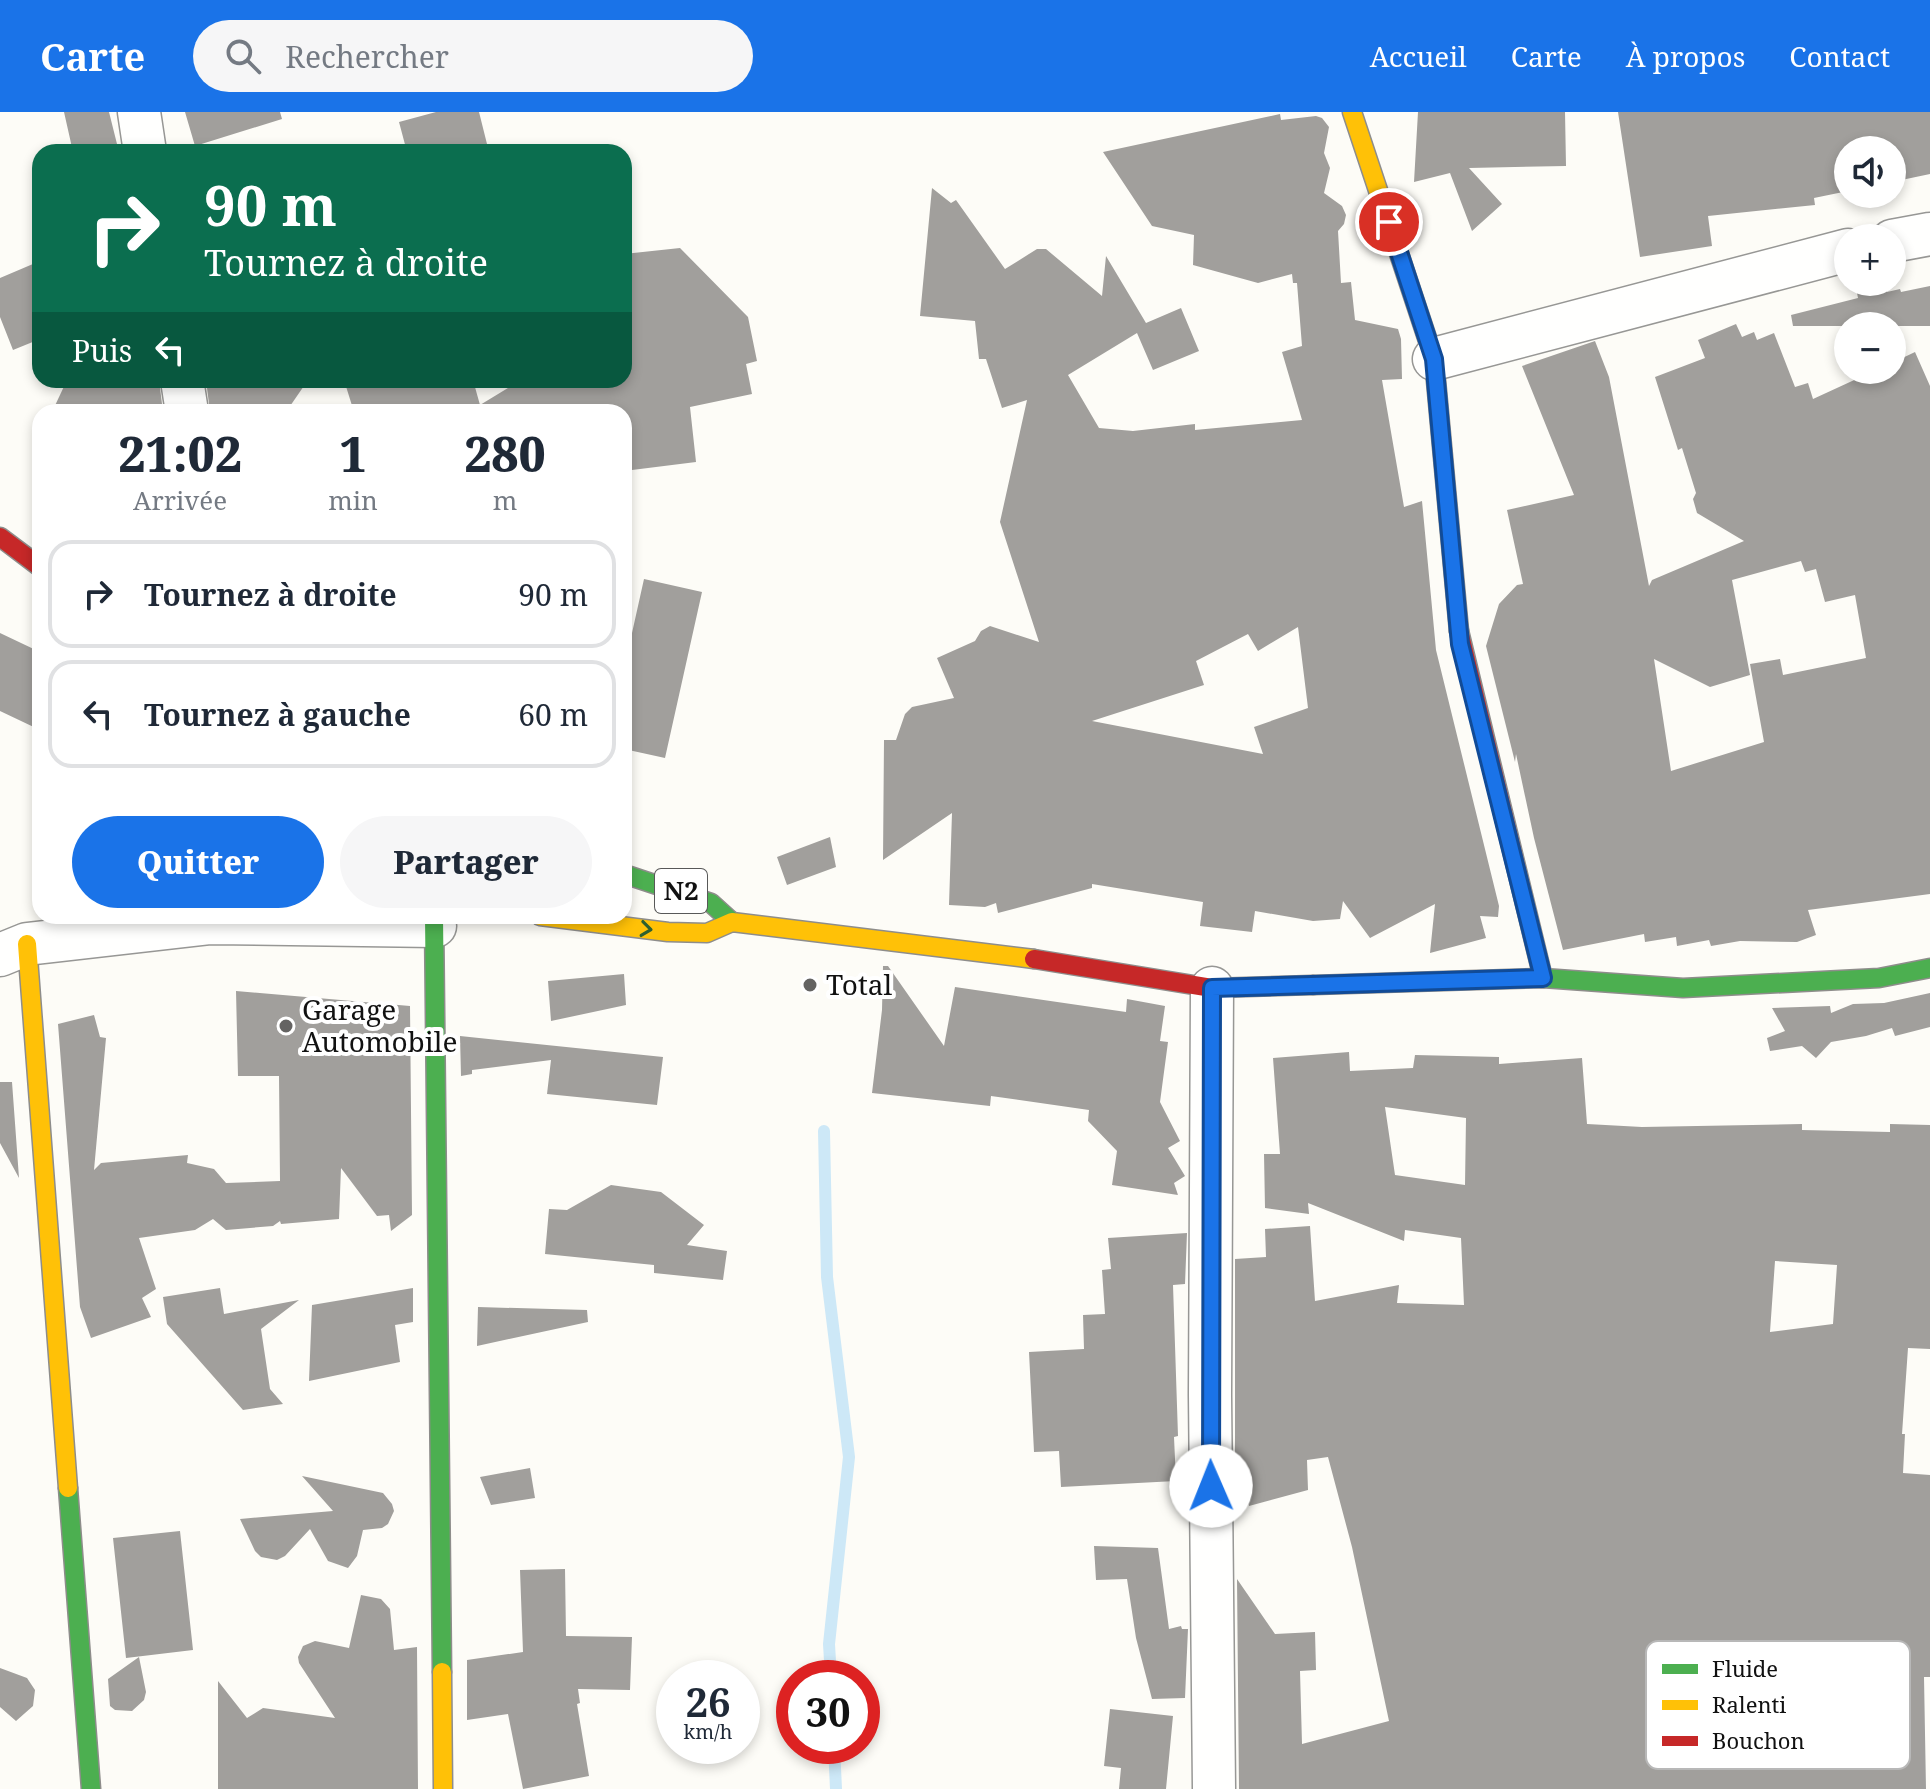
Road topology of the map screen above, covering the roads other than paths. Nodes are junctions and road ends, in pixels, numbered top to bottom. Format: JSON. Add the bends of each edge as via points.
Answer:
{"nodes":[{"id":1,"x":139,"y":112,"type":"edge"},
{"id":2,"x":1352,"y":112,"type":"edge"},
{"id":3,"x":144,"y":144,"type":"edge"},
{"id":4,"x":1930,"y":234,"type":"edge"},
{"id":5,"x":1906,"y":238,"type":"edge"},
{"id":6,"x":1834,"y":254,"type":"edge"},
{"id":7,"x":1434,"y":359,"type":"junction"},
{"id":8,"x":0,"y":537,"type":"edge"},
{"id":9,"x":32,"y":561,"type":"edge"},
{"id":10,"x":632,"y":877,"type":"edge"},
{"id":11,"x":732,"y":922,"type":"junction"},
{"id":12,"x":204,"y":924,"type":"edge"},
{"id":13,"x":434,"y":924,"type":"edge"},
{"id":14,"x":604,"y":924,"type":"edge"},
{"id":15,"x":14,"y":950,"type":"edge"},
{"id":16,"x":1930,"y":968,"type":"edge"},
{"id":17,"x":1543,"y":978,"type":"junction"},
{"id":18,"x":1212,"y":988,"type":"junction"},
{"id":19,"x":91,"y":1789,"type":"edge"},
{"id":20,"x":443,"y":1789,"type":"edge"},
{"id":21,"x":1214,"y":1789,"type":"edge"}],
"edges":[{"from":1,"to":3,"type":"street"},
{"from":2,"to":7,"type":"main road"},
{"from":4,"to":5,"type":"street"},
{"from":6,"to":7,"type":"street"},
{"from":7,"to":17,"type":"main road","via":[[1460,644]]},
{"from":8,"to":9,"type":"main road"},
{"from":10,"to":11,"type":"main road","number":"N2","via":[[711,903]]},
{"from":14,"to":11,"type":"main road","number":"N2","one_way":true,"via":[[707,933]]},
{"from":11,"to":18,"type":"main road","number":"N2","via":[[1041,960]]},
{"from":12,"to":15,"type":"street"},
{"from":13,"to":20,"type":"main road"},
{"from":15,"to":19,"type":"main road"},
{"from":16,"to":17,"type":"main road","number":"N2","via":[[1879,978],[1683,988]]},
{"from":17,"to":18,"type":"main road","number":"N2"},
{"from":18,"to":21,"type":"street"}]}
